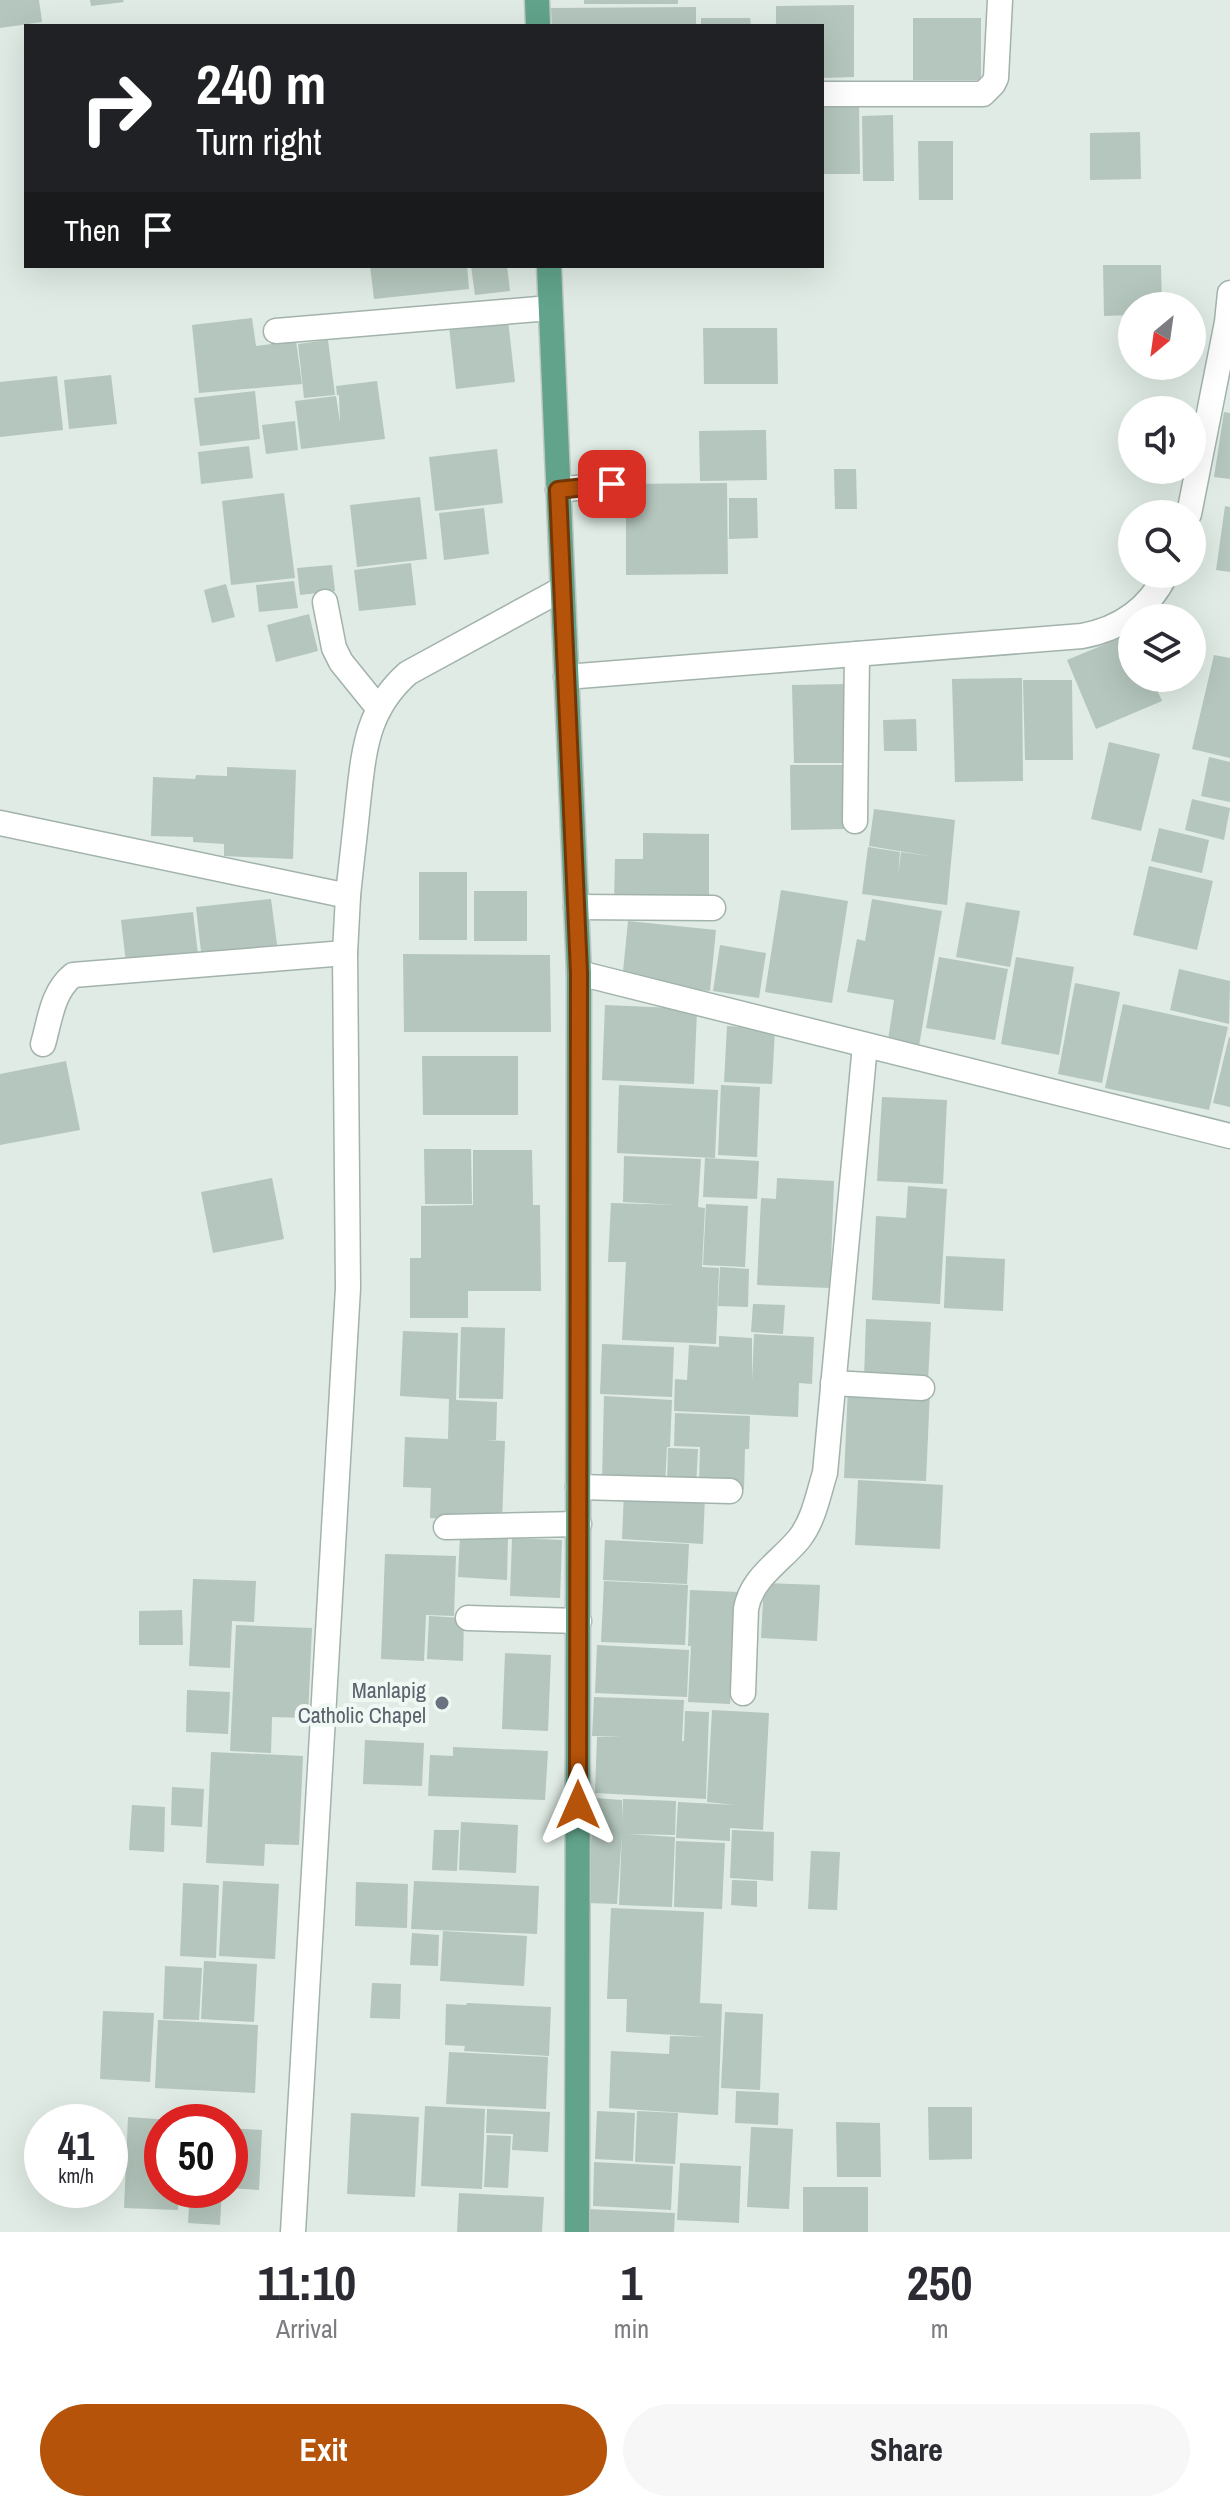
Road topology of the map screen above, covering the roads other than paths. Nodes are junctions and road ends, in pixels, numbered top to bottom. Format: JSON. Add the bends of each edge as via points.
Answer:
{"nodes":[{"id":1,"x":537,"y":0,"type":"edge"},
{"id":2,"x":1000,"y":0,"type":"edge"},
{"id":3,"x":538,"y":24,"type":"edge"},
{"id":4,"x":824,"y":94,"type":"edge"},
{"id":5,"x":549,"y":268,"type":"edge"},
{"id":6,"x":1230,"y":293,"type":"edge"},
{"id":7,"x":550,"y":308,"type":"junction"},
{"id":8,"x":1228,"y":322,"type":"edge"},
{"id":9,"x":276,"y":331,"type":"dead end"},
{"id":10,"x":612,"y":484,"type":"dead end"},
{"id":11,"x":558,"y":490,"type":"junction"},
{"id":12,"x":1192,"y":500,"type":"edge"},
{"id":13,"x":1159,"y":588,"type":"edge"},
{"id":14,"x":562,"y":589,"type":"junction"},
{"id":15,"x":325,"y":602,"type":"dead end"},
{"id":16,"x":857,"y":654,"type":"junction"},
{"id":17,"x":566,"y":677,"type":"junction"},
{"id":18,"x":379,"y":709,"type":"junction"},
{"id":19,"x":855,"y":821,"type":"dead end"},
{"id":20,"x":0,"y":823,"type":"edge"},
{"id":21,"x":348,"y":896,"type":"junction"},
{"id":22,"x":576,"y":907,"type":"junction"},
{"id":23,"x":713,"y":908,"type":"dead end"},
{"id":24,"x":345,"y":953,"type":"junction"},
{"id":25,"x":579,"y":973,"type":"junction"},
{"id":26,"x":43,"y":1044,"type":"dead end"},
{"id":27,"x":865,"y":1045,"type":"junction"},
{"id":28,"x":1230,"y":1136,"type":"edge"},
{"id":29,"x":833,"y":1383,"type":"junction"},
{"id":30,"x":922,"y":1388,"type":"dead end"},
{"id":31,"x":578,"y":1487,"type":"junction"},
{"id":32,"x":730,"y":1491,"type":"dead end"},
{"id":33,"x":579,"y":1524,"type":"junction"},
{"id":34,"x":446,"y":1527,"type":"dead end"},
{"id":35,"x":468,"y":1618,"type":"dead end"},
{"id":36,"x":579,"y":1621,"type":"junction"},
{"id":37,"x":743,"y":1693,"type":"dead end"},
{"id":38,"x":293,"y":2232,"type":"edge"},
{"id":39,"x":577,"y":2232,"type":"edge"}],
"edges":[{"from":1,"to":3,"type":"main road"},
{"from":2,"to":4,"type":"street","via":[[996,78],[983,94]]},
{"from":5,"to":7,"type":"main road"},
{"from":6,"to":8,"type":"street"},
{"from":7,"to":9,"type":"street"},
{"from":7,"to":11,"type":"main road"},
{"from":8,"to":12,"type":"street"},
{"from":10,"to":11,"type":"street"},
{"from":11,"to":14,"type":"main road"},
{"from":13,"to":16,"type":"street","via":[[1131,618],[1100,633]]},
{"from":14,"to":17,"type":"main road"},
{"from":14,"to":18,"type":"street","via":[[408,673]]},
{"from":15,"to":18,"type":"street","via":[[341,662]]},
{"from":16,"to":17,"type":"street"},
{"from":16,"to":19,"type":"street"},
{"from":17,"to":22,"type":"main road"},
{"from":18,"to":21,"type":"street","via":[[365,742]]},
{"from":20,"to":21,"type":"street"},
{"from":21,"to":24,"type":"street"},
{"from":22,"to":23,"type":"street"},
{"from":22,"to":25,"type":"main road"},
{"from":24,"to":26,"type":"street","via":[[73,975],[57,993]]},
{"from":24,"to":38,"type":"street","via":[[348,1288]]},
{"from":25,"to":27,"type":"street"},
{"from":25,"to":31,"type":"main road"},
{"from":27,"to":28,"type":"street"},
{"from":27,"to":29,"type":"street"},
{"from":29,"to":30,"type":"street"},
{"from":29,"to":37,"type":"street","via":[[825,1473],[809,1523],[748,1597]]},
{"from":31,"to":32,"type":"street"},
{"from":31,"to":33,"type":"main road"},
{"from":33,"to":34,"type":"street"},
{"from":33,"to":36,"type":"main road"},
{"from":35,"to":36,"type":"street"},
{"from":36,"to":39,"type":"main road"}]}
